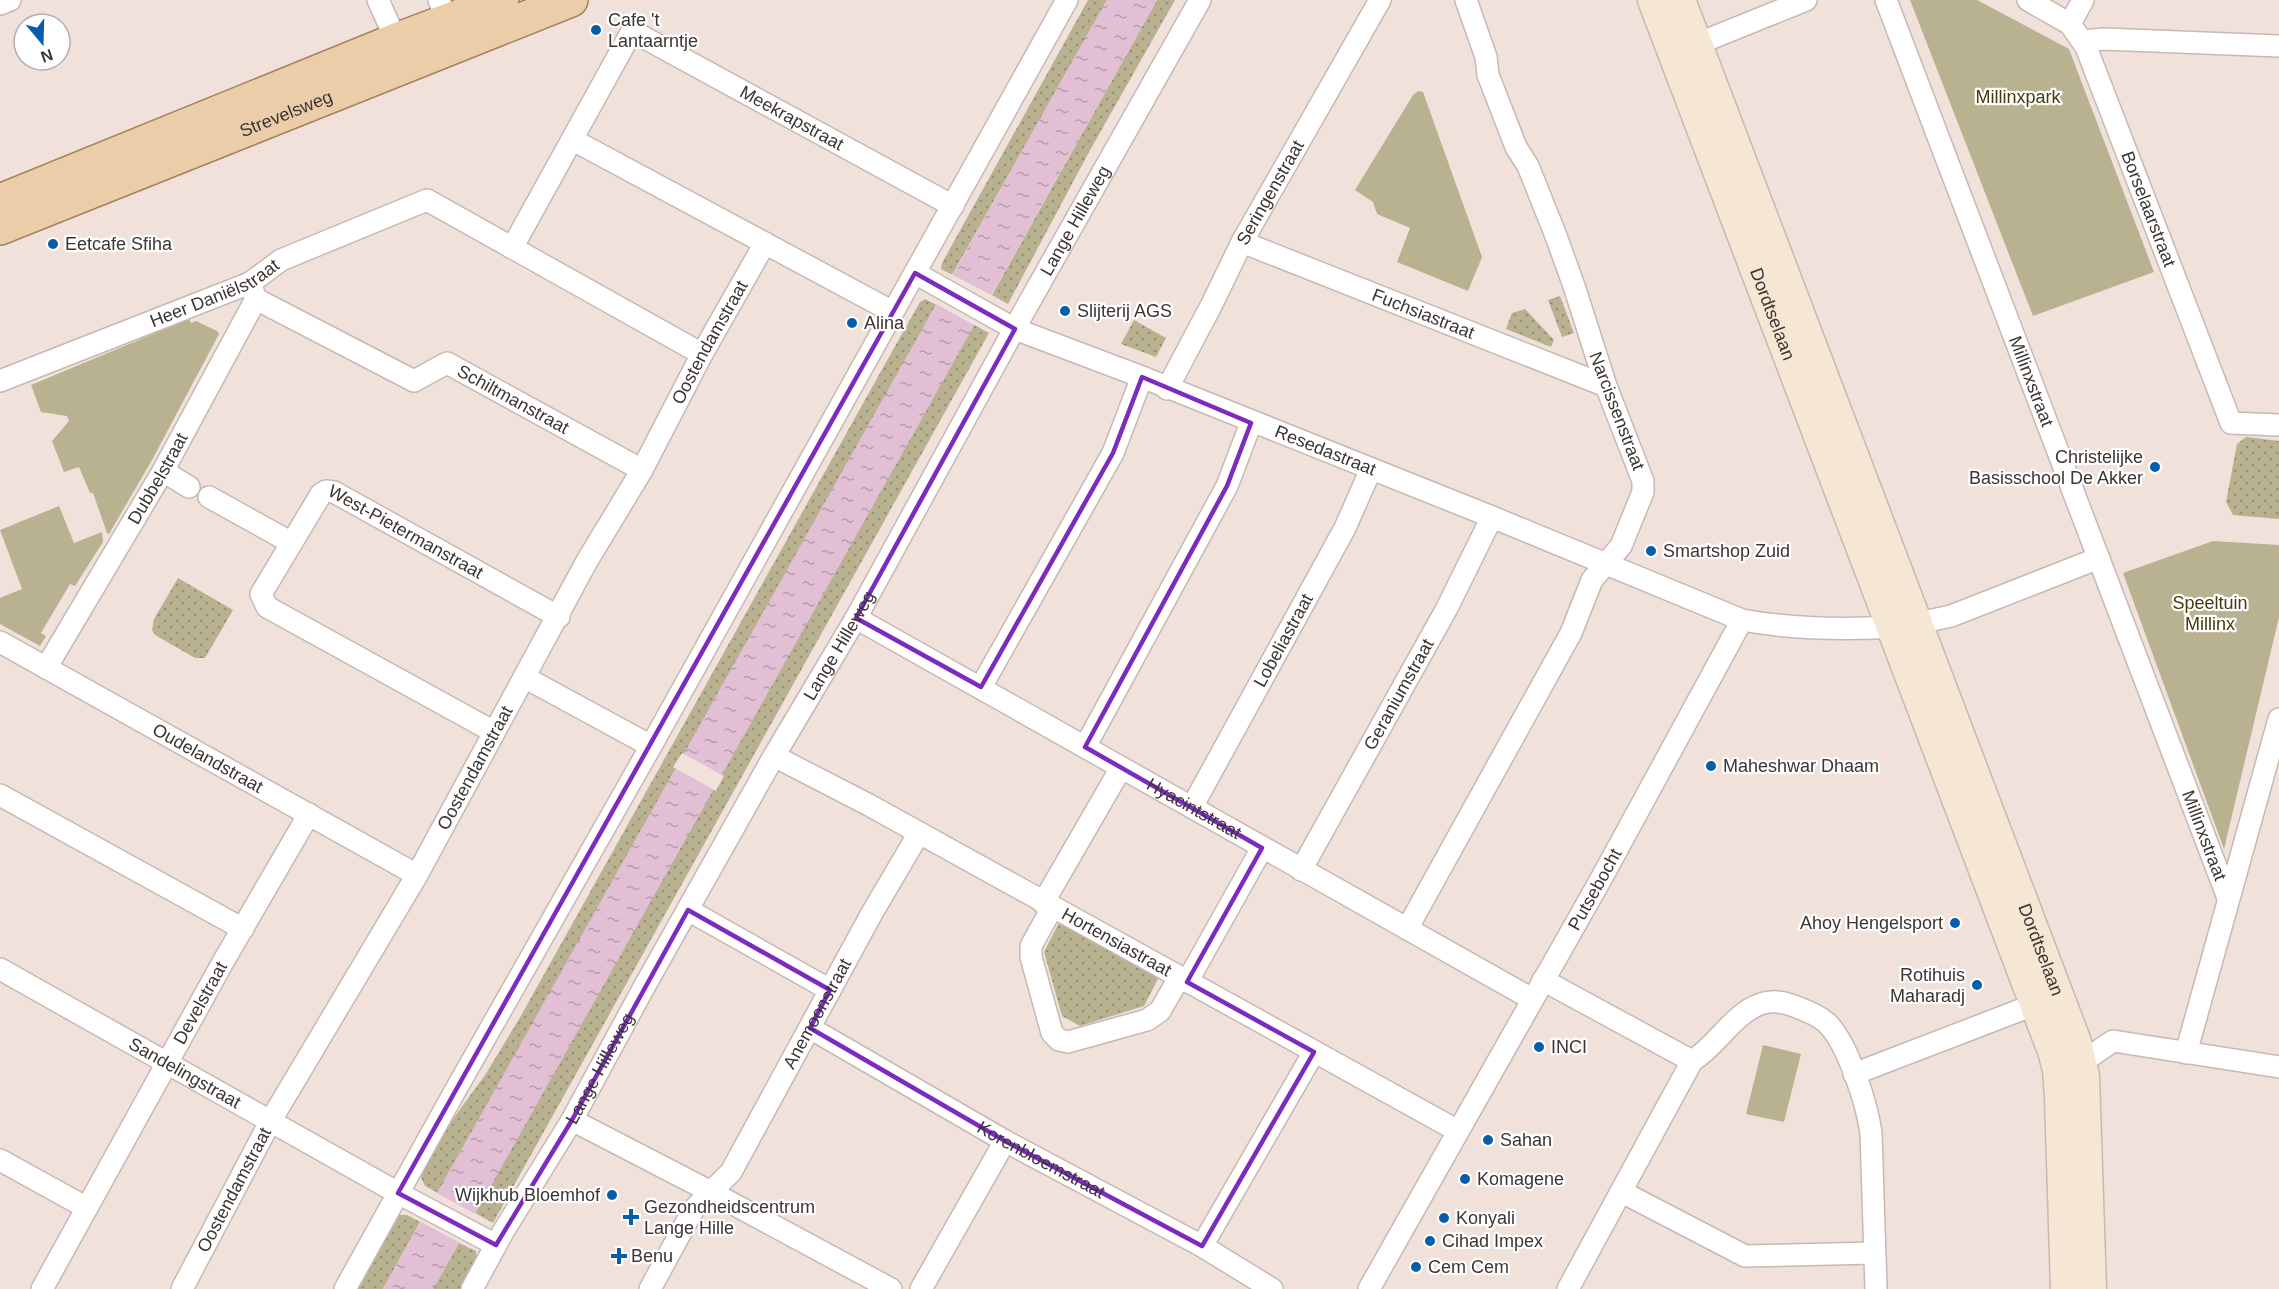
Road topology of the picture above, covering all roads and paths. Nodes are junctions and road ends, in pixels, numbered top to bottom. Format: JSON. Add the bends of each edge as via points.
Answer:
{"nodes":[{"id":1,"x":10,"y":0,"type":"edge"},
{"id":2,"x":378,"y":0,"type":"edge"},
{"id":3,"x":502,"y":0,"type":"edge"},
{"id":4,"x":571,"y":0,"type":"edge"},
{"id":5,"x":1067,"y":0,"type":"edge"},
{"id":6,"x":1200,"y":0,"type":"edge"},
{"id":7,"x":1380,"y":0,"type":"edge"},
{"id":8,"x":1466,"y":0,"type":"edge"},
{"id":9,"x":1653,"y":0,"type":"edge"},
{"id":10,"x":1680,"y":0,"type":"edge"},
{"id":11,"x":1806,"y":0,"type":"edge"},
{"id":12,"x":1886,"y":0,"type":"edge"},
{"id":13,"x":2028,"y":0,"type":"edge"},
{"id":14,"x":2083,"y":0,"type":"edge"},
{"id":15,"x":0,"y":4,"type":"edge"},
{"id":16,"x":442,"y":8,"type":"edge"},
{"id":17,"x":2070,"y":24,"type":"junction"},
{"id":18,"x":393,"y":32,"type":"junction"},
{"id":19,"x":2082,"y":41,"type":"junction"},
{"id":20,"x":1697,"y":44,"type":"junction"},
{"id":21,"x":2279,"y":46,"type":"edge"},
{"id":22,"x":573,"y":140,"type":"junction"},
{"id":23,"x":0,"y":201,"type":"edge"},
{"id":24,"x":953,"y":206,"type":"junction"},
{"id":25,"x":0,"y":228,"type":"edge"},
{"id":26,"x":1242,"y":242,"type":"junction"},
{"id":27,"x":765,"y":243,"type":"junction"},
{"id":28,"x":512,"y":248,"type":"junction"},
{"id":29,"x":915,"y":273,"type":"junction"},
{"id":30,"x":253,"y":291,"type":"junction"},
{"id":31,"x":892,"y":312,"type":"junction"},
{"id":32,"x":1006,"y":324,"type":"junction"},
{"id":33,"x":702,"y":354,"type":"junction"},
{"id":34,"x":1142,"y":377,"type":"junction"},
{"id":35,"x":0,"y":381,"type":"edge"},
{"id":36,"x":1606,"y":386,"type":"junction"},
{"id":37,"x":1167,"y":389,"type":"junction"},
{"id":38,"x":1251,"y":423,"type":"junction"},
{"id":39,"x":2279,"y":425,"type":"edge"},
{"id":40,"x":1371,"y":469,"type":"junction"},
{"id":41,"x":642,"y":470,"type":"junction"},
{"id":42,"x":163,"y":471,"type":"junction"},
{"id":43,"x":189,"y":487,"type":"dead end"},
{"id":44,"x":209,"y":497,"type":"dead end"},
{"id":45,"x":1492,"y":517,"type":"junction"},
{"id":46,"x":290,"y":542,"type":"junction"},
{"id":47,"x":2099,"y":558,"type":"junction"},
{"id":48,"x":1607,"y":564,"type":"junction"},
{"id":49,"x":559,"y":617,"type":"junction"},
{"id":50,"x":856,"y":618,"type":"junction"},
{"id":51,"x":1742,"y":620,"type":"junction"},
{"id":52,"x":1905,"y":625,"type":"junction"},
{"id":53,"x":0,"y":642,"type":"edge"},
{"id":54,"x":46,"y":668,"type":"junction"},
{"id":55,"x":524,"y":677,"type":"junction"},
{"id":56,"x":981,"y":687,"type":"junction"},
{"id":57,"x":2279,"y":719,"type":"edge"},
{"id":58,"x":494,"y":732,"type":"junction"},
{"id":59,"x":651,"y":746,"type":"junction"},
{"id":60,"x":1085,"y":747,"type":"junction"},
{"id":61,"x":774,"y":756,"type":"junction"},
{"id":62,"x":1121,"y":768,"type":"junction"},
{"id":63,"x":0,"y":795,"type":"edge"},
{"id":64,"x":1192,"y":807,"type":"junction"},
{"id":65,"x":309,"y":814,"type":"junction"},
{"id":66,"x":919,"y":833,"type":"junction"},
{"id":67,"x":1262,"y":848,"type":"junction"},
{"id":68,"x":1301,"y":870,"type":"junction"},
{"id":69,"x":417,"y":874,"type":"junction"},
{"id":70,"x":2228,"y":898,"type":"junction"},
{"id":71,"x":1048,"y":905,"type":"junction"},
{"id":72,"x":688,"y":910,"type":"junction"},
{"id":73,"x":243,"y":929,"type":"junction"},
{"id":74,"x":1407,"y":929,"type":"junction"},
{"id":75,"x":0,"y":969,"type":"edge"},
{"id":76,"x":1183,"y":980,"type":"junction"},
{"id":77,"x":1543,"y":980,"type":"junction"},
{"id":78,"x":830,"y":990,"type":"junction"},
{"id":79,"x":1532,"y":999,"type":"junction"},
{"id":80,"x":2036,"y":1004,"type":"junction"},
{"id":81,"x":810,"y":1028,"type":"junction"},
{"id":82,"x":1314,"y":1052,"type":"junction"},
{"id":83,"x":2186,"y":1053,"type":"junction"},
{"id":84,"x":1692,"y":1061,"type":"junction"},
{"id":85,"x":168,"y":1062,"type":"junction"},
{"id":86,"x":2082,"y":1062,"type":"junction"},
{"id":87,"x":2279,"y":1067,"type":"edge"},
{"id":88,"x":1854,"y":1074,"type":"junction"},
{"id":89,"x":271,"y":1120,"type":"junction"},
{"id":90,"x":572,"y":1120,"type":"junction"},
{"id":91,"x":1458,"y":1131,"type":"junction"},
{"id":92,"x":1005,"y":1141,"type":"junction"},
{"id":93,"x":0,"y":1160,"type":"edge"},
{"id":94,"x":711,"y":1192,"type":"junction"},
{"id":95,"x":1622,"y":1192,"type":"junction"},
{"id":96,"x":407,"y":1197,"type":"junction"},
{"id":97,"x":87,"y":1208,"type":"junction"},
{"id":98,"x":489,"y":1242,"type":"junction"},
{"id":99,"x":1202,"y":1246,"type":"junction"},
{"id":100,"x":1874,"y":1253,"type":"junction"},
{"id":101,"x":1239,"y":1281,"type":"edge"},
{"id":102,"x":42,"y":1289,"type":"edge"},
{"id":103,"x":182,"y":1289,"type":"edge"},
{"id":104,"x":345,"y":1289,"type":"edge"},
{"id":105,"x":472,"y":1289,"type":"edge"},
{"id":106,"x":650,"y":1289,"type":"edge"},
{"id":107,"x":891,"y":1289,"type":"edge"},
{"id":108,"x":921,"y":1289,"type":"edge"},
{"id":109,"x":1272,"y":1289,"type":"edge"},
{"id":110,"x":1370,"y":1289,"type":"edge"},
{"id":111,"x":1568,"y":1289,"type":"edge"},
{"id":112,"x":1876,"y":1289,"type":"edge"},
{"id":113,"x":2066,"y":1289,"type":"edge"},
{"id":114,"x":2091,"y":1289,"type":"edge"}],
"edges":[{"from":1,"to":15,"type":"street"},
{"from":2,"to":18,"type":"street"},
{"from":3,"to":16,"type":"main road","name":"Strevelsweg"},
{"from":4,"to":25,"type":"main road","name":"Strevelsweg"},
{"from":5,"to":24,"type":"street"},
{"from":6,"to":32,"type":"street","name":"Lange Hilleweg"},
{"from":7,"to":26,"type":"street","name":"Seringenstraat"},
{"from":8,"to":36,"type":"street","name":"Narcissenstraat","via":[[1492,85],[1574,286]]},
{"from":9,"to":52,"type":"main road","name":"Dordtselaan"},
{"from":10,"to":20,"type":"main road","name":"Dordtselaan"},
{"from":11,"to":20,"type":"street"},
{"from":12,"to":47,"type":"street","name":"Millinxstraat"},
{"from":13,"to":17,"type":"street"},
{"from":14,"to":17,"type":"street"},
{"from":16,"to":18,"type":"main road","name":"Strevelsweg"},
{"from":17,"to":19,"type":"street","name":"Borselaarstraat"},
{"from":18,"to":23,"type":"main road","name":"Strevelsweg"},
{"from":19,"to":21,"type":"street"},
{"from":19,"to":39,"type":"street","name":"Borselaarstraat","via":[[2231,423]]},
{"from":20,"to":52,"type":"main road","name":"Dordtselaan"},
{"from":22,"to":24,"type":"street","name":"Meekrapstraat","via":[[632,31]]},
{"from":22,"to":27,"type":"street"},
{"from":22,"to":28,"type":"street"},
{"from":24,"to":29,"type":"street"},
{"from":26,"to":36,"type":"street","name":"Fuchsiastraat"},
{"from":26,"to":37,"type":"street","name":"Seringenstraat"},
{"from":27,"to":31,"type":"street"},
{"from":27,"to":33,"type":"street","name":"Oostendamstraat"},
{"from":28,"to":30,"type":"street","name":"Heer Daniëlstraat","via":[[427,200],[281,260]]},
{"from":28,"to":33,"type":"street"},
{"from":29,"to":31,"type":"street"},
{"from":29,"to":32,"type":"street","name":"Resedastraat"},
{"from":30,"to":35,"type":"street","name":"Heer Daniëlstraat"},
{"from":30,"to":41,"type":"street","name":"Schiltmanstraat","via":[[414,381],[447,363]]},
{"from":30,"to":42,"type":"street","name":"Dubbelstraat"},
{"from":31,"to":59,"type":"street"},
{"from":32,"to":34,"type":"street","name":"Resedastraat"},
{"from":32,"to":50,"type":"street","name":"Lange Hilleweg"},
{"from":33,"to":41,"type":"street","name":"Oostendamstraat"},
{"from":34,"to":37,"type":"street","name":"Resedastraat"},
{"from":34,"to":56,"type":"street","via":[[1113,453]]},
{"from":36,"to":48,"type":"street","name":"Narcissenstraat","via":[[1644,481],[1621,546]]},
{"from":37,"to":38,"type":"street","name":"Resedastraat"},
{"from":38,"to":40,"type":"street","name":"Resedastraat"},
{"from":38,"to":60,"type":"street","via":[[1227,486]]},
{"from":40,"to":45,"type":"street","name":"Resedastraat"},
{"from":40,"to":64,"type":"street","name":"Lobeliastraat","via":[[1339,538]]},
{"from":41,"to":49,"type":"street","name":"Oostendamstraat","via":[[587,561]]},
{"from":42,"to":43,"type":"street"},
{"from":42,"to":54,"type":"street","name":"Dubbelstraat"},
{"from":44,"to":46,"type":"street"},
{"from":45,"to":48,"type":"street","name":"Resedastraat"},
{"from":45,"to":68,"type":"street","name":"Geraniumstraat","via":[[1447,608]]},
{"from":46,"to":49,"type":"street","name":"West-Pietermanstraat","via":[[321,494],[334,492]]},
{"from":46,"to":58,"type":"street","name":"West-Pietermanstraat","via":[[261,594],[267,607]]},
{"from":47,"to":52,"type":"street","via":[[1951,616]]},
{"from":47,"to":70,"type":"street","name":"Millinxstraat"},
{"from":48,"to":51,"type":"street","name":"Resedastraat"},
{"from":48,"to":74,"type":"street","name":"Narcissenstraat","via":[[1592,580],[1571,633]]},
{"from":49,"to":55,"type":"street","name":"Oostendamstraat"},
{"from":50,"to":56,"type":"street","name":"Hyacintstraat"},
{"from":50,"to":61,"type":"street","name":"Lange Hilleweg"},
{"from":51,"to":52,"type":"street","via":[[1767,625],[1858,629]]},
{"from":51,"to":77,"type":"street","name":"Putsebocht"},
{"from":52,"to":80,"type":"main road","name":"Dordtselaan"},
{"from":52,"to":86,"type":"main road","name":"Dordtselaan","via":[[2060,996]]},
{"from":53,"to":54,"type":"street","name":"Oudelandstraat"},
{"from":54,"to":65,"type":"street","name":"Oudelandstraat"},
{"from":55,"to":58,"type":"street","name":"Oostendamstraat"},
{"from":55,"to":59,"type":"street"},
{"from":56,"to":60,"type":"street","name":"Hyacintstraat"},
{"from":57,"to":70,"type":"street"},
{"from":58,"to":69,"type":"street","name":"Oostendamstraat"},
{"from":59,"to":96,"type":"street"},
{"from":60,"to":62,"type":"street","name":"Hyacintstraat"},
{"from":61,"to":66,"type":"street","name":"Hortensiastraat"},
{"from":61,"to":72,"type":"street","name":"Lange Hilleweg"},
{"from":62,"to":64,"type":"street","name":"Hyacintstraat"},
{"from":62,"to":71,"type":"street"},
{"from":63,"to":73,"type":"street"},
{"from":64,"to":67,"type":"street","name":"Hyacintstraat"},
{"from":65,"to":69,"type":"street","name":"Oudelandstraat"},
{"from":65,"to":73,"type":"street","name":"Develstraat"},
{"from":66,"to":71,"type":"street","name":"Hortensiastraat"},
{"from":66,"to":78,"type":"street","name":"Anemoonstraat"},
{"from":67,"to":68,"type":"street","name":"Hyacintstraat"},
{"from":67,"to":76,"type":"street"},
{"from":68,"to":74,"type":"street","name":"Hyacintstraat"},
{"from":69,"to":89,"type":"street","name":"Oostendamstraat"},
{"from":70,"to":83,"type":"street"},
{"from":71,"to":76,"type":"street","name":"Hortensiastraat"},
{"from":71,"to":76,"type":"street","via":[[1031,945],[1031,957],[1052,1034],[1059,1040],[1068,1042],[1147,1020],[1160,1011]]},
{"from":72,"to":78,"type":"street"},
{"from":72,"to":90,"type":"street","name":"Lange Hilleweg"},
{"from":73,"to":85,"type":"street","name":"Develstraat"},
{"from":74,"to":79,"type":"street","name":"Hyacintstraat"},
{"from":75,"to":85,"type":"street","name":"Sandelingstraat"},
{"from":76,"to":82,"type":"street","name":"Hortensiastraat"},
{"from":77,"to":79,"type":"street","name":"Putsebocht"},
{"from":77,"to":84,"type":"street"},
{"from":78,"to":81,"type":"street","name":"Anemoonstraat"},
{"from":79,"to":91,"type":"street","name":"Putsebocht"},
{"from":80,"to":88,"type":"street"},
{"from":80,"to":113,"type":"main road","name":"Dordtselaan","via":[[2058,1070]]},
{"from":81,"to":92,"type":"street","name":"Korenbloemstraat"},
{"from":81,"to":94,"type":"street","name":"Anemoonstraat","via":[[731,1172]]},
{"from":82,"to":91,"type":"street","name":"Hortensiastraat"},
{"from":82,"to":99,"type":"street"},
{"from":83,"to":86,"type":"street","via":[[2113,1041]]},
{"from":83,"to":87,"type":"street"},
{"from":84,"to":88,"type":"street","via":[[1750,1009],[1772,1001],[1815,1015],[1828,1024]]},
{"from":84,"to":95,"type":"street"},
{"from":85,"to":89,"type":"street","name":"Sandelingstraat"},
{"from":85,"to":97,"type":"street","name":"Develstraat"},
{"from":86,"to":114,"type":"main road","name":"Dordtselaan"},
{"from":88,"to":100,"type":"street","via":[[1871,1133]]},
{"from":89,"to":96,"type":"street","name":"Sandelingstraat"},
{"from":89,"to":103,"type":"street","name":"Oostendamstraat"},
{"from":90,"to":94,"type":"street"},
{"from":90,"to":98,"type":"street","name":"Lange Hilleweg"},
{"from":91,"to":110,"type":"street","name":"Putsebocht"},
{"from":92,"to":99,"type":"street","name":"Korenbloemstraat"},
{"from":92,"to":108,"type":"street"},
{"from":93,"to":97,"type":"street"},
{"from":94,"to":106,"type":"street","name":"Anemoonstraat","via":[[693,1210]]},
{"from":94,"to":107,"type":"street"},
{"from":95,"to":100,"type":"street","via":[[1745,1256]]},
{"from":95,"to":111,"type":"street"},
{"from":96,"to":98,"type":"street","name":"Sandelingstraat"},
{"from":96,"to":104,"type":"street"},
{"from":97,"to":102,"type":"street","name":"Develstraat"},
{"from":98,"to":105,"type":"street","name":"Lange Hilleweg"},
{"from":99,"to":101,"type":"street","name":"Korenbloemstraat"},
{"from":100,"to":112,"type":"street"},
{"from":101,"to":109,"type":"street","name":"Korenbloemstraat"}]}
